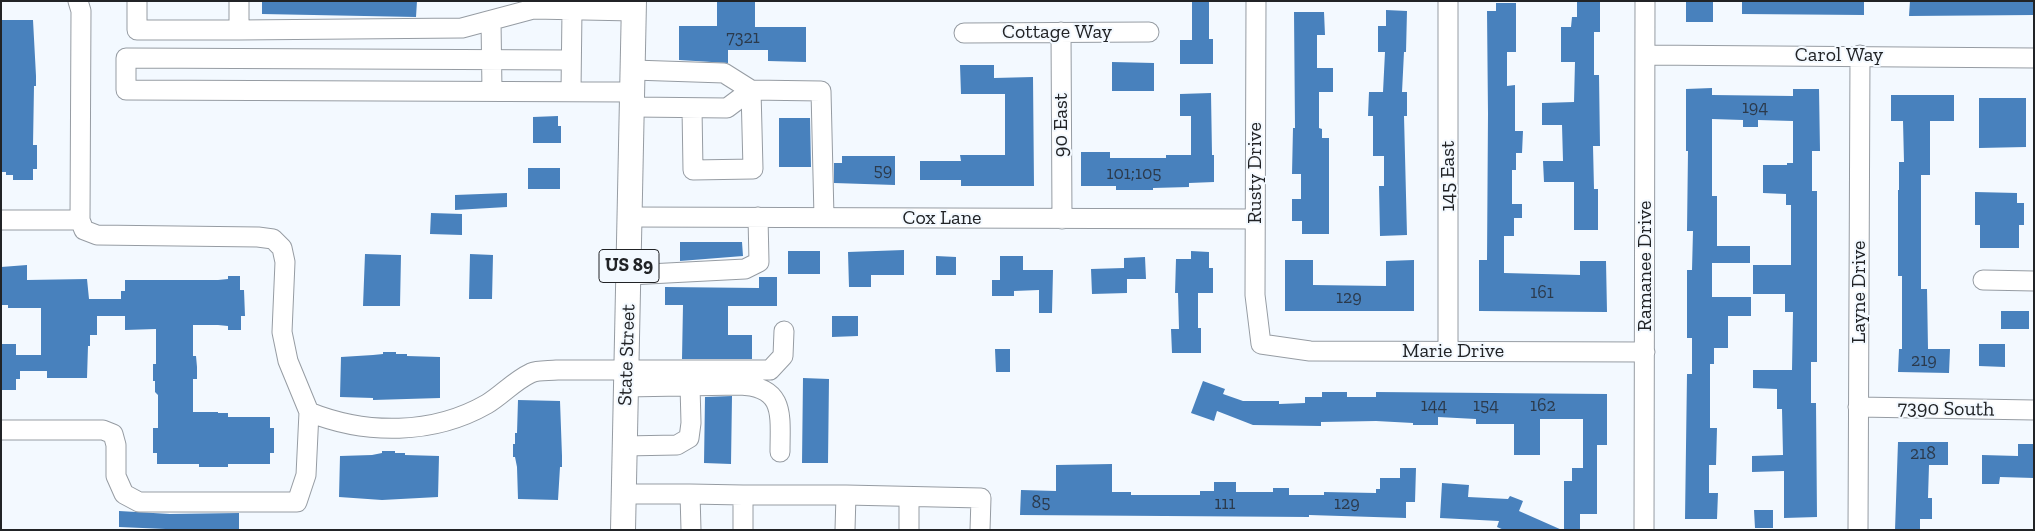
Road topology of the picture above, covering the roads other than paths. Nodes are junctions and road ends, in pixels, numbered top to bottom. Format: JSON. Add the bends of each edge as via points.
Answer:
{"nodes":[{"id":1,"x":78,"y":1,"type":"edge"},
{"id":2,"x":137,"y":1,"type":"edge"},
{"id":3,"x":239,"y":1,"type":"edge"},
{"id":4,"x":1256,"y":1,"type":"edge"},
{"id":5,"x":1448,"y":1,"type":"edge"},
{"id":6,"x":1645,"y":1,"type":"edge"},
{"id":7,"x":634,"y":6,"type":"edge"},
{"id":8,"x":572,"y":10,"type":"junction"},
{"id":9,"x":491,"y":20,"type":"junction"},
{"id":10,"x":239,"y":30,"type":"junction"},
{"id":11,"x":1061,"y":32,"type":"junction"},
{"id":12,"x":1149,"y":32,"type":"dead end"},
{"id":13,"x":964,"y":33,"type":"dead end"},
{"id":14,"x":1645,"y":55,"type":"junction"},
{"id":15,"x":1860,"y":55,"type":"junction"},
{"id":16,"x":2034,"y":58,"type":"edge"},
{"id":17,"x":491,"y":59,"type":"junction"},
{"id":18,"x":571,"y":60,"type":"junction"},
{"id":19,"x":633,"y":90,"type":"junction"},
{"id":20,"x":751,"y":90,"type":"junction"},
{"id":21,"x":492,"y":91,"type":"junction"},
{"id":22,"x":571,"y":91,"type":"junction"},
{"id":23,"x":692,"y":108,"type":"junction"},
{"id":24,"x":824,"y":217,"type":"junction"},
{"id":25,"x":629,"y":218,"type":"junction"},
{"id":26,"x":758,"y":218,"type":"junction"},
{"id":27,"x":1062,"y":219,"type":"junction"},
{"id":28,"x":1255,"y":219,"type":"junction"},
{"id":29,"x":1,"y":220,"type":"edge"},
{"id":30,"x":80,"y":220,"type":"junction"},
{"id":31,"x":629,"y":275,"type":"junction"},
{"id":32,"x":1983,"y":280,"type":"dead end"},
{"id":33,"x":2034,"y":281,"type":"edge"},
{"id":34,"x":784,"y":331,"type":"dead end"},
{"id":35,"x":1261,"y":344,"type":"joint"},
{"id":36,"x":1448,"y":351,"type":"junction"},
{"id":37,"x":1645,"y":352,"type":"junction"},
{"id":38,"x":626,"y":379,"type":"junction"},
{"id":39,"x":690,"y":386,"type":"junction"},
{"id":40,"x":1858,"y":407,"type":"junction"},
{"id":41,"x":2034,"y":410,"type":"edge"},
{"id":42,"x":309,"y":412,"type":"junction"},
{"id":43,"x":1,"y":430,"type":"edge"},
{"id":44,"x":624,"y":446,"type":"junction"},
{"id":45,"x":780,"y":452,"type":"dead end"},
{"id":46,"x":624,"y":494,"type":"junction"},
{"id":47,"x":690,"y":494,"type":"junction"},
{"id":48,"x":743,"y":495,"type":"junction"},
{"id":49,"x":846,"y":496,"type":"junction"},
{"id":50,"x":909,"y":497,"type":"junction"},
{"id":51,"x":623,"y":530,"type":"edge"},
{"id":52,"x":691,"y":530,"type":"edge"},
{"id":53,"x":743,"y":530,"type":"edge"},
{"id":54,"x":845,"y":530,"type":"edge"},
{"id":55,"x":909,"y":530,"type":"edge"},
{"id":56,"x":980,"y":530,"type":"edge"},
{"id":57,"x":1644,"y":530,"type":"edge"},
{"id":58,"x":1858,"y":530,"type":"edge"}],
"edges":[{"from":1,"to":30,"type":"street"},
{"from":2,"to":10,"type":"street","via":[[137,30]]},
{"from":3,"to":10,"type":"street"},
{"from":4,"to":28,"type":"street","name":"Rusty Drive"},
{"from":5,"to":36,"type":"street","name":"145 East"},
{"from":6,"to":14,"type":"street","name":"Ramanee Drive"},
{"from":7,"to":8,"type":"street"},
{"from":7,"to":19,"type":"main road","name":"State Street","number":"US 89"},
{"from":8,"to":9,"type":"street","via":[[533,9]]},
{"from":8,"to":18,"type":"street"},
{"from":9,"to":10,"type":"street","via":[[462,28]]},
{"from":9,"to":17,"type":"street"},
{"from":11,"to":12,"type":"street","name":"Cottage Way"},
{"from":11,"to":13,"type":"street","name":"Cottage Way"},
{"from":11,"to":27,"type":"street","name":"90 East"},
{"from":14,"to":15,"type":"street","name":"Carol Way"},
{"from":14,"to":37,"type":"street","name":"Ramanee Drive"},
{"from":15,"to":16,"type":"street","name":"Carol Way"},
{"from":15,"to":40,"type":"street","name":"Layne Drive"},
{"from":17,"to":18,"type":"street"},
{"from":17,"to":21,"type":"street"},
{"from":17,"to":21,"type":"street","via":[[126,58],[126,90]]},
{"from":18,"to":22,"type":"street"},
{"from":19,"to":20,"type":"street","via":[[724,73]]},
{"from":19,"to":22,"type":"street"},
{"from":19,"to":23,"type":"street"},
{"from":19,"to":25,"type":"main road","name":"State Street","number":"US 89"},
{"from":20,"to":23,"type":"street","via":[[727,108]]},
{"from":20,"to":23,"type":"street","via":[[753,169],[694,170]]},
{"from":20,"to":24,"type":"street","via":[[821,91]]},
{"from":21,"to":22,"type":"street"},
{"from":24,"to":26,"type":"street","name":"Cox Lane"},
{"from":24,"to":27,"type":"street","name":"Cox Lane"},
{"from":25,"to":26,"type":"street","name":"Cox Lane"},
{"from":25,"to":31,"type":"main road","name":"State Street","number":"US 89"},
{"from":26,"to":31,"type":"street","via":[[759,262],[745,269]]},
{"from":27,"to":28,"type":"street","name":"Cox Lane"},
{"from":28,"to":35,"type":"street","name":"Rusty Drive","via":[[1255,295]]},
{"from":29,"to":30,"type":"street"},
{"from":30,"to":42,"type":"street","via":[[84,230],[97,235],[273,239],[282,248],[285,262],[282,332],[288,361]]},
{"from":31,"to":38,"type":"main road","name":"State Street","number":"US 89"},
{"from":32,"to":33,"type":"street"},
{"from":34,"to":38,"type":"street","via":[[783,356],[770,370]]},
{"from":35,"to":36,"type":"street","name":"Marie Drive","via":[[1310,351]]},
{"from":36,"to":37,"type":"street","name":"Marie Drive"},
{"from":37,"to":57,"type":"street","name":"Ramanee Drive"},
{"from":38,"to":39,"type":"street"},
{"from":38,"to":42,"type":"street","via":[[558,370],[532,373],[488,403],[454,420],[400,428],[370,428],[333,422]]},
{"from":38,"to":44,"type":"main road","name":"State Street","number":"US 89"},
{"from":39,"to":44,"type":"street","via":[[690,438],[677,445]]},
{"from":39,"to":45,"type":"street","via":[[754,386],[771,394],[779,412]]},
{"from":40,"to":41,"type":"street","name":"7390 South"},
{"from":40,"to":58,"type":"street","name":"Layne Drive"},
{"from":42,"to":43,"type":"street","via":[[306,475],[296,502],[139,502],[124,494],[116,476],[113,434],[103,430]]},
{"from":44,"to":46,"type":"main road","name":"State Street","number":"US 89"},
{"from":46,"to":47,"type":"street"},
{"from":46,"to":51,"type":"main road","name":"State Street","number":"US 89"},
{"from":47,"to":48,"type":"street"},
{"from":47,"to":52,"type":"street"},
{"from":48,"to":49,"type":"street"},
{"from":48,"to":53,"type":"street"},
{"from":49,"to":50,"type":"street"},
{"from":49,"to":54,"type":"street"},
{"from":50,"to":55,"type":"street"},
{"from":50,"to":56,"type":"street","via":[[981,498]]}]}
